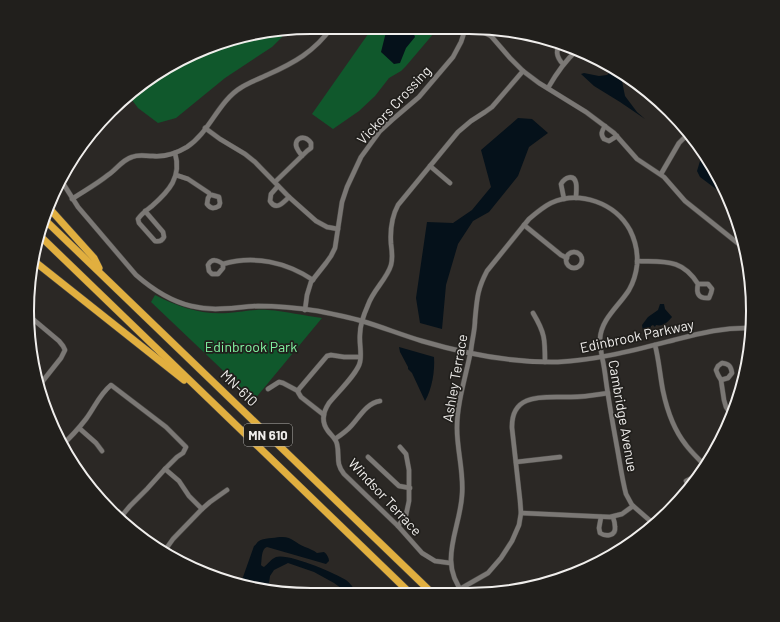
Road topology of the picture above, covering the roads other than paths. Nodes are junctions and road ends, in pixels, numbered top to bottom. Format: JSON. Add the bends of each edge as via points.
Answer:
{"nodes":[{"id":1,"x":326,"y":34,"type":"edge"},
{"id":2,"x":463,"y":34,"type":"edge"},
{"id":3,"x":491,"y":36,"type":"edge"},
{"id":4,"x":557,"y":49,"type":"edge"},
{"id":5,"x":573,"y":54,"type":"edge"},
{"id":6,"x":563,"y":64,"type":"junction"},
{"id":7,"x":523,"y":71,"type":"junction"},
{"id":8,"x":548,"y":88,"type":"junction"},
{"id":9,"x":606,"y":126,"type":"junction"},
{"id":10,"x":205,"y":128,"type":"junction"},
{"id":11,"x":617,"y":136,"type":"junction"},
{"id":12,"x":685,"y":137,"type":"edge"},
{"id":13,"x":174,"y":153,"type":"junction"},
{"id":14,"x":302,"y":156,"type":"dead end"},
{"id":15,"x":430,"y":166,"type":"junction"},
{"id":16,"x":661,"y":174,"type":"junction"},
{"id":17,"x":176,"y":175,"type":"junction"},
{"id":18,"x":450,"y":183,"type":"dead end"},
{"id":19,"x":276,"y":184,"type":"junction"},
{"id":20,"x":64,"y":186,"type":"edge"},
{"id":21,"x":210,"y":195,"type":"dead end"},
{"id":22,"x":289,"y":197,"type":"junction"},
{"id":23,"x":576,"y":198,"type":"junction"},
{"id":24,"x":72,"y":199,"type":"junction"},
{"id":25,"x":564,"y":199,"type":"junction"},
{"id":26,"x":145,"y":211,"type":"junction"},
{"id":27,"x":53,"y":212,"type":"edge"},
{"id":28,"x":49,"y":223,"type":"edge"},
{"id":29,"x":524,"y":226,"type":"junction"},
{"id":30,"x":338,"y":229,"type":"junction"},
{"id":31,"x":43,"y":239,"type":"edge"},
{"id":32,"x":738,"y":243,"type":"edge"},
{"id":33,"x":567,"y":258,"type":"dead end"},
{"id":34,"x":637,"y":261,"type":"junction"},
{"id":35,"x":38,"y":264,"type":"edge"},
{"id":36,"x":223,"y":264,"type":"dead end"},
{"id":37,"x":104,"y":276,"type":"junction"},
{"id":38,"x":313,"y":280,"type":"junction"},
{"id":39,"x":698,"y":284,"type":"dead end"},
{"id":40,"x":305,"y":310,"type":"junction"},
{"id":41,"x":533,"y":313,"type":"dead end"},
{"id":42,"x":35,"y":320,"type":"edge"},
{"id":43,"x":363,"y":321,"type":"junction"},
{"id":44,"x":745,"y":328,"type":"edge"},
{"id":45,"x":655,"y":345,"type":"junction"},
{"id":46,"x":470,"y":353,"type":"junction"},
{"id":47,"x":360,"y":357,"type":"junction"},
{"id":48,"x":602,"y":357,"type":"junction"},
{"id":49,"x":545,"y":362,"type":"junction"},
{"id":50,"x":721,"y":380,"type":"dead end"},
{"id":51,"x":43,"y":381,"type":"edge"},
{"id":52,"x":268,"y":390,"type":"dead end"},
{"id":53,"x":298,"y":390,"type":"junction"},
{"id":54,"x":608,"y":393,"type":"junction"},
{"id":55,"x":380,"y":401,"type":"dead end"},
{"id":56,"x":728,"y":409,"type":"edge"},
{"id":57,"x":324,"y":415,"type":"junction"},
{"id":58,"x":78,"y":428,"type":"junction"},
{"id":59,"x":335,"y":439,"type":"junction"},
{"id":60,"x":66,"y":440,"type":"edge"},
{"id":61,"x":400,"y":447,"type":"dead end"},
{"id":62,"x":102,"y":451,"type":"dead end"},
{"id":63,"x":368,"y":457,"type":"dead end"},
{"id":64,"x":560,"y":457,"type":"dead end"},
{"id":65,"x":516,"y":462,"type":"junction"},
{"id":66,"x":701,"y":462,"type":"edge"},
{"id":67,"x":165,"y":469,"type":"junction"},
{"id":68,"x":690,"y":479,"type":"edge"},
{"id":69,"x":293,"y":480,"type":"junction"},
{"id":70,"x":686,"y":481,"type":"dead end"},
{"id":71,"x":410,"y":488,"type":"junction"},
{"id":72,"x":227,"y":490,"type":"dead end"},
{"id":73,"x":633,"y":506,"type":"junction"},
{"id":74,"x":202,"y":509,"type":"junction"},
{"id":75,"x":521,"y":513,"type":"junction"},
{"id":76,"x":123,"y":514,"type":"edge"},
{"id":77,"x":601,"y":517,"type":"junction"},
{"id":78,"x":613,"y":517,"type":"junction"},
{"id":79,"x":650,"y":520,"type":"edge"},
{"id":80,"x":398,"y":526,"type":"junction"},
{"id":81,"x":167,"y":547,"type":"edge"},
{"id":82,"x":450,"y":563,"type":"junction"},
{"id":83,"x":405,"y":588,"type":"edge"},
{"id":84,"x":427,"y":588,"type":"edge"},
{"id":85,"x":459,"y":588,"type":"edge"},
{"id":86,"x":463,"y":588,"type":"edge"}],
"edges":[{"from":1,"to":10,"type":"street","via":[[303,56],[234,93]]},
{"from":2,"to":30,"type":"street","name":"Vickors Crossing","via":[[453,57],[419,97],[380,131],[361,157],[342,202]]},
{"from":3,"to":7,"type":"street"},
{"from":4,"to":6,"type":"street"},
{"from":5,"to":6,"type":"street"},
{"from":6,"to":8,"type":"street"},
{"from":7,"to":8,"type":"street"},
{"from":7,"to":15,"type":"street","via":[[492,107],[458,132]]},
{"from":8,"to":9,"type":"street"},
{"from":9,"to":11,"type":"street"},
{"from":9,"to":11,"type":"street","via":[[601,135],[604,139],[609,141]]},
{"from":10,"to":13,"type":"street","via":[[191,144]]},
{"from":10,"to":19,"type":"street","via":[[245,154]]},
{"from":11,"to":16,"type":"street","via":[[637,159]]},
{"from":12,"to":16,"type":"street"},
{"from":13,"to":17,"type":"street","via":[[177,162]]},
{"from":13,"to":24,"type":"street","via":[[129,158]]},
{"from":14,"to":19,"type":"street"},
{"from":15,"to":18,"type":"street"},
{"from":15,"to":43,"type":"street","via":[[394,212],[390,266],[369,300]]},
{"from":16,"to":32,"type":"street","via":[[685,201]]},
{"from":17,"to":21,"type":"street","via":[[188,179]]},
{"from":17,"to":26,"type":"street","via":[[171,186]]},
{"from":19,"to":22,"type":"street"},
{"from":19,"to":22,"type":"street","via":[[270,197],[272,204],[281,205]]},
{"from":20,"to":24,"type":"street","name":"Edinbrook Parkway"},
{"from":22,"to":30,"type":"street","via":[[316,221]]},
{"from":23,"to":25,"type":"street","name":"Ashley Terrace"},
{"from":23,"to":25,"type":"street","via":[[577,184],[570,177],[564,179],[561,184]]},
{"from":23,"to":34,"type":"street","name":"Cambridge Avenue","via":[[607,206],[622,219],[632,235]]},
{"from":24,"to":40,"type":"street","name":"Edinbrook Parkway","via":[[136,275],[174,300],[210,309],[266,306]]},
{"from":25,"to":29,"type":"street","name":"Ashley Terrace","via":[[544,207]]},
{"from":26,"to":26,"type":"street","via":[[163,232],[164,237],[160,241],[155,241],[139,223],[138,219]]},
{"from":27,"to":37,"type":"highway","via":[[94,258]]},
{"from":28,"to":37,"type":"highway","name":"MN-610","number":"MN 610"},
{"from":29,"to":33,"type":"street"},
{"from":29,"to":46,"type":"street","name":"Ashley Terrace","via":[[483,279],[477,297]]},
{"from":30,"to":38,"type":"street","name":"Vickors Crossing","via":[[335,248]]},
{"from":31,"to":69,"type":"highway","name":"MN-610","number":"MN 610"},
{"from":34,"to":39,"type":"street","via":[[666,262],[681,266]]},
{"from":34,"to":48,"type":"street","name":"Cambridge Avenue","via":[[636,273],[629,290],[604,322],[600,339]]},
{"from":35,"to":69,"type":"highway","via":[[181,377]]},
{"from":36,"to":38,"type":"street","via":[[251,260],[275,263],[298,271]]},
{"from":37,"to":84,"type":"highway","name":"MN-610","number":"MN 610"},
{"from":38,"to":40,"type":"street","name":"Vickors Crossing"},
{"from":40,"to":43,"type":"street","name":"Edinbrook Parkway"},
{"from":41,"to":49,"type":"street","via":[[543,334]]},
{"from":42,"to":51,"type":"street","via":[[59,341],[65,350]]},
{"from":43,"to":46,"type":"street","name":"Edinbrook Parkway","via":[[422,341]]},
{"from":43,"to":47,"type":"street"},
{"from":44,"to":45,"type":"street","name":"Edinbrook Parkway","via":[[710,331]]},
{"from":45,"to":48,"type":"street","name":"Edinbrook Parkway"},
{"from":45,"to":66,"type":"street","via":[[671,419],[686,445]]},
{"from":46,"to":49,"type":"street","name":"Edinbrook Parkway"},
{"from":46,"to":82,"type":"street","name":"Ashley Terrace","via":[[457,417],[462,494]]},
{"from":47,"to":53,"type":"street","via":[[327,356]]},
{"from":47,"to":57,"type":"street","via":[[356,371],[326,407]]},
{"from":48,"to":49,"type":"street","name":"Edinbrook Parkway"},
{"from":48,"to":54,"type":"street","name":"Cambridge Avenue"},
{"from":50,"to":56,"type":"street"},
{"from":52,"to":53,"type":"street","via":[[279,382]]},
{"from":53,"to":57,"type":"street","via":[[301,397]]},
{"from":54,"to":65,"type":"street","via":[[526,400],[516,409],[512,421]]},
{"from":54,"to":73,"type":"street","name":"Cambridge Avenue","via":[[624,488]]},
{"from":55,"to":59,"type":"street","via":[[368,406],[352,426]]},
{"from":57,"to":59,"type":"street","name":"Windsor Terrace","via":[[323,422]]},
{"from":58,"to":60,"type":"street"},
{"from":58,"to":62,"type":"street"},
{"from":58,"to":67,"type":"street","via":[[111,385],[166,427],[186,447]]},
{"from":59,"to":80,"type":"street","name":"Windsor Terrace","via":[[341,470]]},
{"from":61,"to":71,"type":"street","via":[[406,454],[410,470]]},
{"from":63,"to":71,"type":"street","via":[[399,486]]},
{"from":64,"to":65,"type":"street"},
{"from":65,"to":75,"type":"street"},
{"from":67,"to":74,"type":"street","via":[[179,481]]},
{"from":67,"to":76,"type":"street"},
{"from":68,"to":70,"type":"street"},
{"from":69,"to":83,"type":"highway","name":"MN-610","number":"MN 610"},
{"from":71,"to":80,"type":"street","via":[[406,515]]},
{"from":72,"to":74,"type":"street"},
{"from":73,"to":78,"type":"street"},
{"from":73,"to":79,"type":"street","name":"Cambridge Avenue"},
{"from":74,"to":81,"type":"street"},
{"from":75,"to":77,"type":"street"},
{"from":75,"to":86,"type":"street","via":[[516,533],[501,558],[488,573]]},
{"from":77,"to":78,"type":"street"},
{"from":77,"to":78,"type":"street","via":[[600,532],[608,536],[614,532]]},
{"from":80,"to":82,"type":"street","name":"Windsor Terrace","via":[[422,553],[435,561]]},
{"from":82,"to":85,"type":"street","name":"Ashley Terrace"}]}
